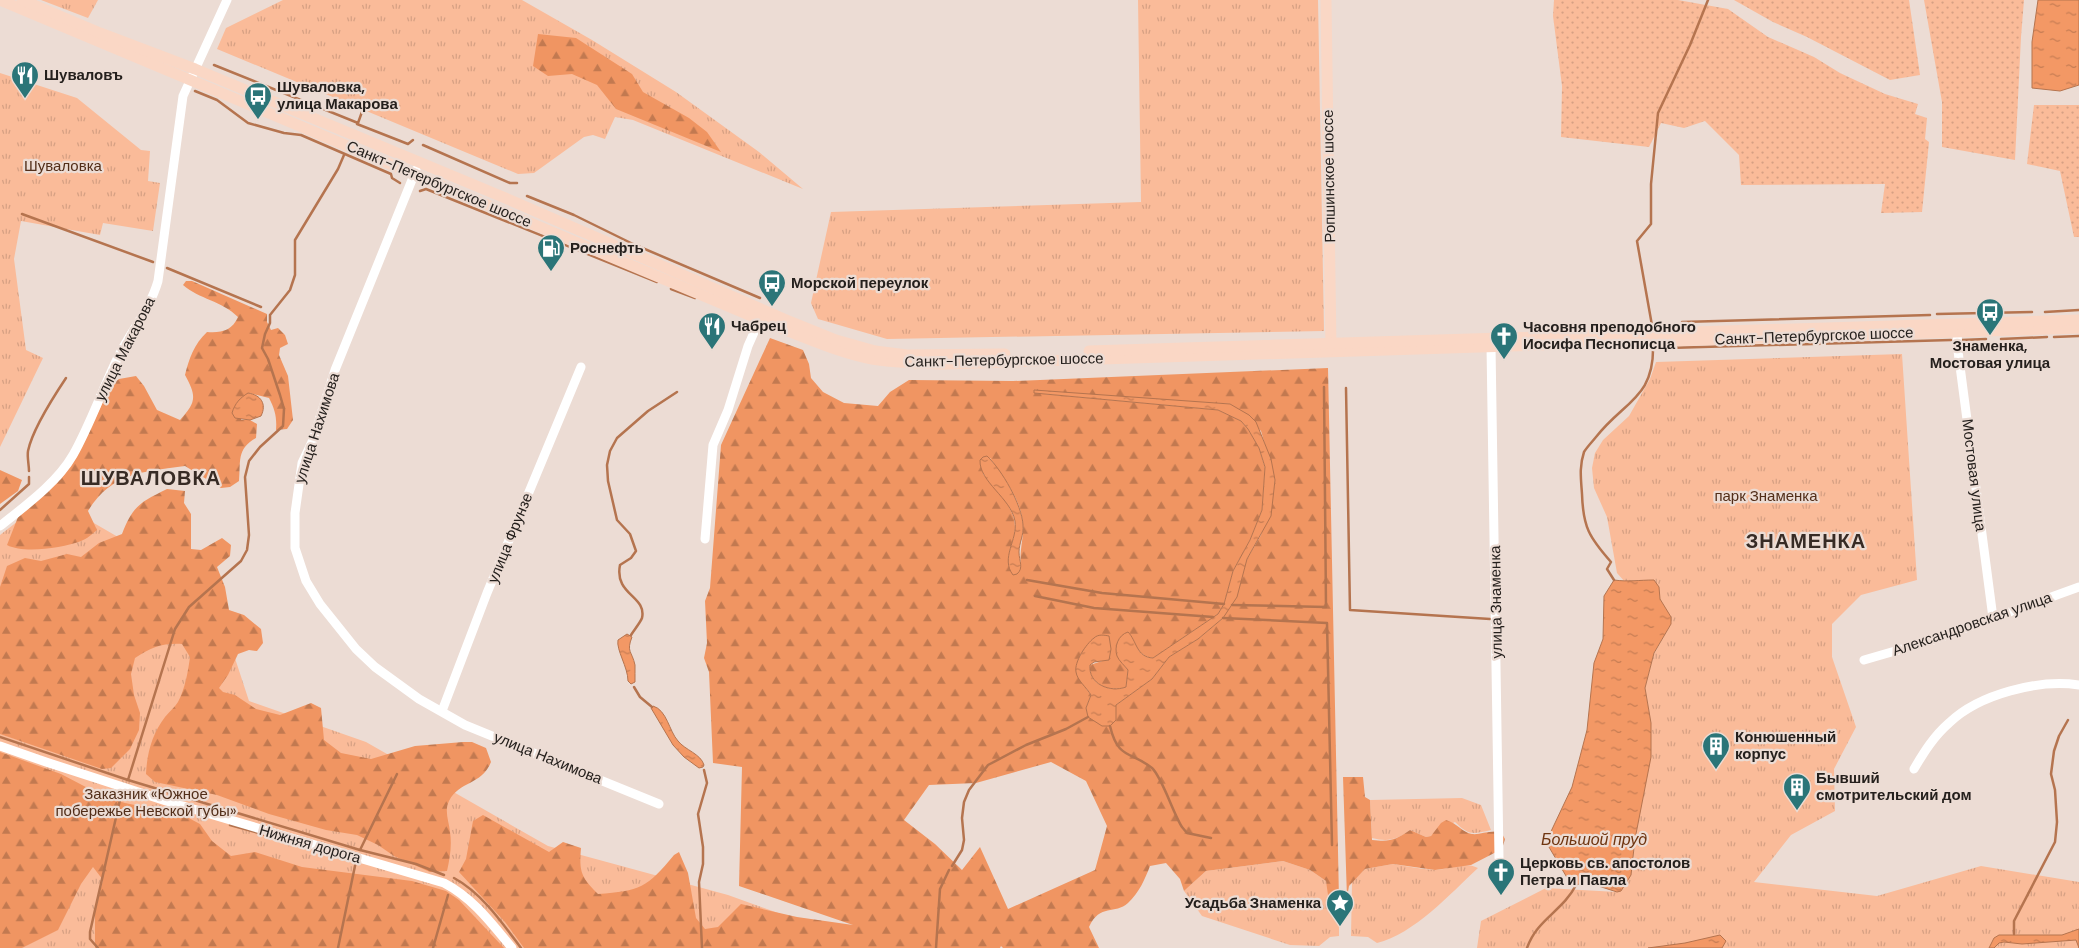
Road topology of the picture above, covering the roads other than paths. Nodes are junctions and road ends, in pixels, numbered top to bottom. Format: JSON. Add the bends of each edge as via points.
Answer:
{"nodes":[{"id":1,"x":0,"y":0,"type":"edge"},
{"id":2,"x":22,"y":0,"type":"edge"},
{"id":3,"x":227,"y":0,"type":"edge"},
{"id":4,"x":1326,"y":0,"type":"edge"},
{"id":5,"x":195,"y":69,"type":"junction"},
{"id":6,"x":190,"y":80,"type":"junction"},
{"id":7,"x":419,"y":163,"type":"junction"},
{"id":8,"x":414,"y":174,"type":"junction"},
{"id":9,"x":760,"y":319,"type":"junction"},
{"id":10,"x":2079,"y":320,"type":"edge"},
{"id":11,"x":2079,"y":328,"type":"edge"},
{"id":12,"x":1957,"y":332,"type":"junction"},
{"id":13,"x":1668,"y":337,"type":"junction"},
{"id":14,"x":1637,"y":338,"type":"junction"},
{"id":15,"x":1491,"y":346,"type":"junction"},
{"id":16,"x":1331,"y":347,"type":"junction"},
{"id":17,"x":581,"y":366,"type":"dead end"},
{"id":18,"x":0,"y":526,"type":"edge"},
{"id":19,"x":705,"y":539,"type":"dead end"},
{"id":20,"x":2079,"y":587,"type":"edge"},
{"id":21,"x":1993,"y":618,"type":"junction"},
{"id":22,"x":1864,"y":660,"type":"dead end"},
{"id":23,"x":2079,"y":685,"type":"edge"},
{"id":24,"x":442,"y":712,"type":"junction"},
{"id":25,"x":0,"y":746,"type":"edge"},
{"id":26,"x":1914,"y":769,"type":"dead end"},
{"id":27,"x":659,"y":804,"type":"dead end"},
{"id":28,"x":1500,"y":858,"type":"dead end"},
{"id":29,"x":512,"y":948,"type":"edge"}],
"edges":[{"from":1,"to":6,"type":"main road","name":"Санкт-Петербургское шоссе"},
{"from":2,"to":5,"type":"main road","name":"Санкт-Петербургское шоссе"},
{"from":3,"to":5,"type":"street","name":"улица Макарова"},
{"from":4,"to":16,"type":"main road","name":"Ропшинское шоссе"},
{"from":5,"to":6,"type":"street","name":"улица Макарова"},
{"from":5,"to":7,"type":"main road","name":"Санкт-Петербургское шоссе"},
{"from":6,"to":8,"type":"main road","name":"Санкт-Петербургское шоссе"},
{"from":6,"to":18,"type":"street","name":"улица Макарова","via":[[182,105],[158,281],[149,306],[120,354],[73,455],[51,481]]},
{"from":7,"to":8,"type":"street","name":"улица Нахимова"},
{"from":7,"to":16,"type":"main road","name":"Санкт-Петербургское шоссе","via":[[806,329],[874,351],[946,355]]},
{"from":8,"to":9,"type":"main road","name":"Санкт-Петербургское шоссе"},
{"from":8,"to":24,"type":"street","name":"улица Нахимова","via":[[335,370],[302,463],[295,513],[295,548],[306,582],[356,649],[393,681]]},
{"from":9,"to":16,"type":"main road","name":"Санкт-Петербургское шоссе","via":[[841,351],[907,363]]},
{"from":9,"to":19,"type":"street","via":[[713,445]]},
{"from":10,"to":13,"type":"main road","name":"Санкт-Петербургское шоссе"},
{"from":11,"to":12,"type":"main road","name":"Санкт-Петербургское шоссе"},
{"from":12,"to":13,"type":"main road","name":"Санкт-Петербургское шоссе"},
{"from":12,"to":21,"type":"street","name":"Мостовая улица"},
{"from":13,"to":14,"type":"main road","name":"Санкт-Петербургское шоссе"},
{"from":14,"to":15,"type":"main road","name":"Санкт-Петербургское шоссе"},
{"from":14,"to":16,"type":"main road","name":"Санкт-Петербургское шоссе"},
{"from":15,"to":16,"type":"main road","name":"Санкт-Петербургское шоссе"},
{"from":15,"to":28,"type":"street","name":"улица Знаменка"},
{"from":17,"to":24,"type":"street","name":"улица Фрунзе"},
{"from":20,"to":21,"type":"street","name":"Александровская улица"},
{"from":21,"to":22,"type":"street","name":"Александровская улица"},
{"from":23,"to":26,"type":"street","via":[[2034,684],[1999,694],[1969,708],[1950,722],[1926,748]]},
{"from":24,"to":27,"type":"street","name":"улица Нахимова","via":[[465,725]]},
{"from":25,"to":29,"type":"street","name":"Нижняя дорога","via":[[166,801],[444,883],[477,908]]}]}
